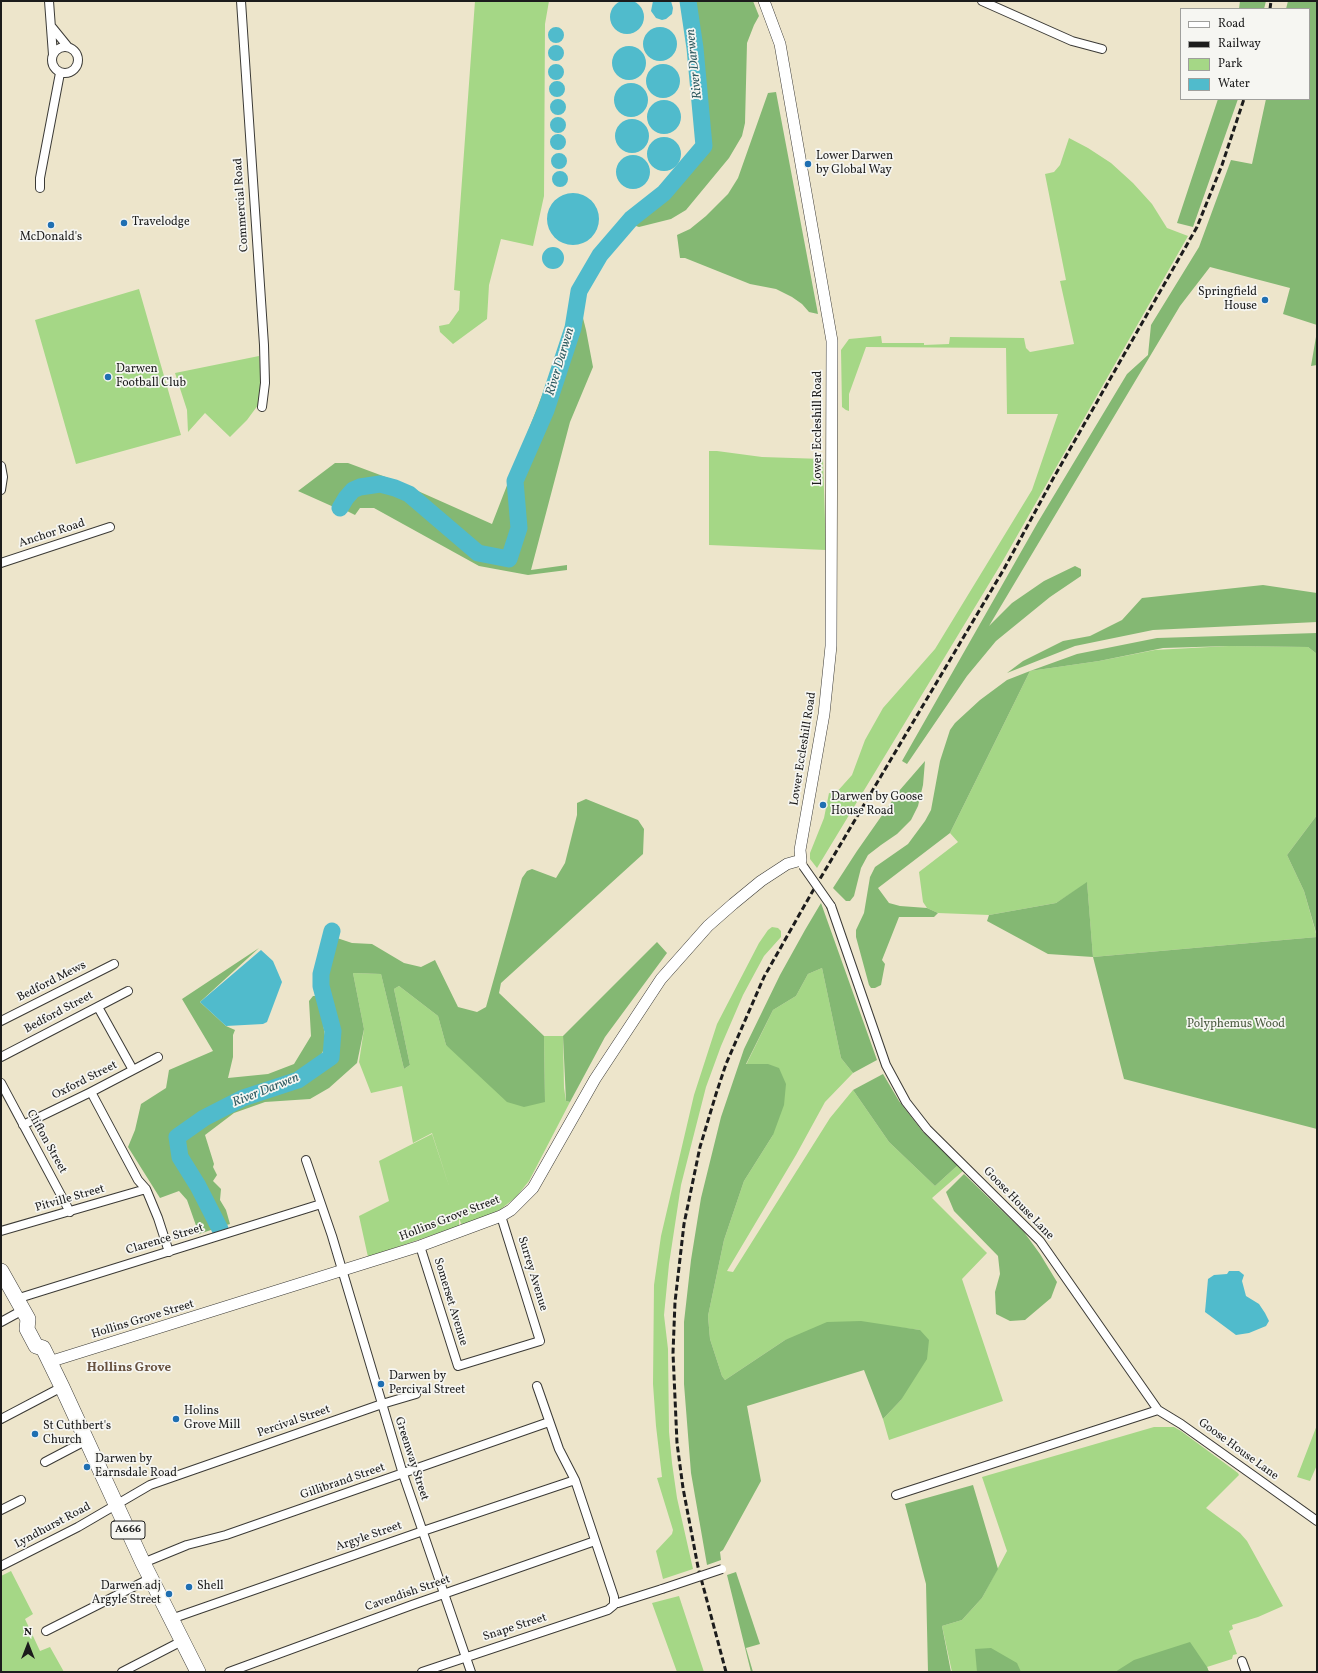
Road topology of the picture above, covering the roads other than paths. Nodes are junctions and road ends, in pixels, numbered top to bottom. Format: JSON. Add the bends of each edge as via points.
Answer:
{"nodes":[{"id":1,"x":49,"y":1,"type":"edge"},
{"id":2,"x":241,"y":1,"type":"edge"},
{"id":3,"x":764,"y":1,"type":"edge"},
{"id":4,"x":982,"y":1,"type":"edge"},
{"id":5,"x":51,"y":26,"type":"junction"},
{"id":6,"x":68,"y":47,"type":"junction"},
{"id":7,"x":1102,"y":49,"type":"dead end"},
{"id":8,"x":53,"y":54,"type":"junction"},
{"id":9,"x":60,"y":73,"type":"junction"},
{"id":10,"x":40,"y":188,"type":"dead end"},
{"id":11,"x":262,"y":407,"type":"dead end"},
{"id":12,"x":1,"y":466,"type":"edge"},
{"id":13,"x":1,"y":490,"type":"edge"},
{"id":14,"x":110,"y":527,"type":"dead end"},
{"id":15,"x":1,"y":563,"type":"edge"},
{"id":16,"x":802,"y":863,"type":"junction"},
{"id":17,"x":114,"y":964,"type":"dead end"},
{"id":18,"x":128,"y":991,"type":"dead end"},
{"id":19,"x":98,"y":1007,"type":"junction"},
{"id":20,"x":1,"y":1021,"type":"edge"},
{"id":21,"x":1,"y":1057,"type":"edge"},
{"id":22,"x":158,"y":1057,"type":"dead end"},
{"id":23,"x":133,"y":1070,"type":"junction"},
{"id":24,"x":1,"y":1083,"type":"edge"},
{"id":25,"x":91,"y":1092,"type":"junction"},
{"id":26,"x":22,"y":1125,"type":"junction"},
{"id":27,"x":306,"y":1160,"type":"dead end"},
{"id":28,"x":146,"y":1189,"type":"junction"},
{"id":29,"x":321,"y":1204,"type":"junction"},
{"id":30,"x":70,"y":1212,"type":"junction"},
{"id":31,"x":501,"y":1216,"type":"junction"},
{"id":32,"x":1,"y":1231,"type":"edge"},
{"id":33,"x":420,"y":1246,"type":"junction"},
{"id":34,"x":169,"y":1252,"type":"junction"},
{"id":35,"x":1,"y":1271,"type":"edge"},
{"id":36,"x":342,"y":1271,"type":"junction"},
{"id":37,"x":22,"y":1309,"type":"junction"},
{"id":38,"x":1,"y":1322,"type":"edge"},
{"id":39,"x":49,"y":1362,"type":"junction"},
{"id":40,"x":458,"y":1366,"type":"joint"},
{"id":41,"x":537,"y":1386,"type":"dead end"},
{"id":42,"x":62,"y":1387,"type":"junction"},
{"id":43,"x":416,"y":1394,"type":"dead end"},
{"id":44,"x":382,"y":1404,"type":"junction"},
{"id":45,"x":1158,"y":1410,"type":"junction"},
{"id":46,"x":1,"y":1419,"type":"edge"},
{"id":47,"x":549,"y":1422,"type":"junction"},
{"id":48,"x":86,"y":1440,"type":"junction"},
{"id":49,"x":45,"y":1462,"type":"dead end"},
{"id":50,"x":403,"y":1474,"type":"junction"},
{"id":51,"x":576,"y":1480,"type":"junction"},
{"id":52,"x":896,"y":1495,"type":"dead end"},
{"id":53,"x":21,"y":1500,"type":"dead end"},
{"id":54,"x":116,"y":1504,"type":"junction"},
{"id":55,"x":2,"y":1508,"type":"edge"},
{"id":56,"x":1317,"y":1521,"type":"edge"},
{"id":57,"x":423,"y":1531,"type":"junction"},
{"id":58,"x":595,"y":1541,"type":"junction"},
{"id":59,"x":143,"y":1563,"type":"junction"},
{"id":60,"x":1,"y":1566,"type":"edge"},
{"id":61,"x":722,"y":1569,"type":"dead end"},
{"id":62,"x":151,"y":1578,"type":"junction"},
{"id":63,"x":445,"y":1594,"type":"junction"},
{"id":64,"x":614,"y":1604,"type":"junction"},
{"id":65,"x":171,"y":1619,"type":"junction"},
{"id":66,"x":46,"y":1631,"type":"dead end"},
{"id":67,"x":182,"y":1641,"type":"junction"},
{"id":68,"x":466,"y":1656,"type":"junction"},
{"id":69,"x":1242,"y":1661,"type":"dead end"},
{"id":70,"x":122,"y":1672,"type":"edge"},
{"id":71,"x":198,"y":1672,"type":"edge"},
{"id":72,"x":229,"y":1672,"type":"edge"},
{"id":73,"x":422,"y":1672,"type":"edge"},
{"id":74,"x":471,"y":1672,"type":"edge"},
{"id":75,"x":1246,"y":1672,"type":"edge"}],
"edges":[{"from":1,"to":5,"type":"street"},
{"from":2,"to":11,"type":"street","name":"Commercial Road","via":[[264,345],[265,383]]},
{"from":3,"to":16,"type":"street","name":"Lower Eccleshill Road","via":[[780,44],[832,341],[831,646],[824,714],[800,850]]},
{"from":4,"to":7,"type":"street","via":[[1072,41]]},
{"from":5,"to":6,"type":"street"},
{"from":5,"to":8,"type":"street"},
{"from":6,"to":8,"type":"street","via":[[60,48]]},
{"from":6,"to":9,"type":"street","via":[[77,53],[78,66],[68,74]]},
{"from":8,"to":9,"type":"street","via":[[52,64]]},
{"from":9,"to":10,"type":"street"},
{"from":12,"to":13,"type":"street"},
{"from":14,"to":15,"type":"street","name":"Anchor Road"},
{"from":16,"to":31,"type":"street","name":"Hollins Grove Street","via":[[787,864],[733,904],[708,926],[661,980],[595,1078],[533,1188],[511,1210]]},
{"from":16,"to":45,"type":"street","name":"Goose House Lane","bridge":true,"via":[[831,906],[886,1065],[906,1102],[926,1129],[1040,1241]]},
{"from":17,"to":20,"type":"street","name":"Bedford Mews"},
{"from":18,"to":19,"type":"street","name":"Bedford Street"},
{"from":19,"to":21,"type":"street","name":"Bedford Street"},
{"from":19,"to":23,"type":"street"},
{"from":22,"to":23,"type":"street","name":"Oxford Street"},
{"from":23,"to":25,"type":"street","name":"Oxford Street"},
{"from":24,"to":26,"type":"street","name":"Clifton Street"},
{"from":25,"to":26,"type":"street","name":"Oxford Street"},
{"from":25,"to":28,"type":"street","via":[[128,1163]]},
{"from":26,"to":30,"type":"street","name":"Clifton Street"},
{"from":27,"to":29,"type":"street","name":"Greenway Street"},
{"from":28,"to":30,"type":"street","name":"Pitville Street"},
{"from":28,"to":34,"type":"street"},
{"from":29,"to":34,"type":"street","name":"Clarence Street"},
{"from":29,"to":36,"type":"street","name":"Greenway Street"},
{"from":30,"to":32,"type":"street","name":"Pitville Street"},
{"from":31,"to":33,"type":"street","name":"Hollins Grove Street"},
{"from":31,"to":40,"type":"street","name":"Surrey Avenue","via":[[540,1341]]},
{"from":33,"to":36,"type":"street","name":"Hollins Grove Street"},
{"from":33,"to":40,"type":"street","name":"Somerset Avenue"},
{"from":34,"to":37,"type":"street","name":"Clarence Street"},
{"from":35,"to":37,"type":"highway","number":"A666"},
{"from":36,"to":39,"type":"street","name":"Hollins Grove Street"},
{"from":36,"to":44,"type":"street","name":"Greenway Street"},
{"from":37,"to":38,"type":"street","name":"Clarence Street"},
{"from":37,"to":39,"type":"highway","number":"A666","via":[[27,1329]]},
{"from":39,"to":42,"type":"highway","number":"A666"},
{"from":41,"to":47,"type":"street"},
{"from":42,"to":46,"type":"street"},
{"from":42,"to":48,"type":"highway","number":"A666"},
{"from":43,"to":44,"type":"street","name":"Percival Street"},
{"from":44,"to":50,"type":"street","name":"Greenway Street"},
{"from":44,"to":54,"type":"street","name":"Percival Street","via":[[150,1485]]},
{"from":45,"to":52,"type":"street"},
{"from":45,"to":56,"type":"street","name":"Goose House Lane"},
{"from":47,"to":50,"type":"street","name":"Gillibrand Street"},
{"from":47,"to":51,"type":"street"},
{"from":48,"to":49,"type":"street"},
{"from":48,"to":54,"type":"highway","number":"A666"},
{"from":50,"to":57,"type":"street","name":"Greenway Street"},
{"from":50,"to":59,"type":"street","name":"Gillibrand Street","via":[[226,1535],[187,1545]]},
{"from":51,"to":57,"type":"street","name":"Argyle Street"},
{"from":51,"to":58,"type":"street"},
{"from":53,"to":55,"type":"street"},
{"from":54,"to":59,"type":"highway","number":"A666"},
{"from":54,"to":60,"type":"street","name":"Lyndhurst Road","via":[[78,1528]]},
{"from":57,"to":63,"type":"street","name":"Greenway Street"},
{"from":57,"to":65,"type":"street","name":"Argyle Street"},
{"from":58,"to":63,"type":"street","name":"Cavendish Street"},
{"from":58,"to":64,"type":"street","via":[[614,1597]]},
{"from":59,"to":62,"type":"highway","number":"A666"},
{"from":61,"to":64,"type":"street","name":"Snape Street","bridge":true},
{"from":62,"to":65,"type":"highway","number":"A666"},
{"from":62,"to":66,"type":"street"},
{"from":63,"to":68,"type":"street","name":"Greenway Street"},
{"from":63,"to":72,"type":"street","name":"Cavendish Street"},
{"from":64,"to":68,"type":"street","name":"Snape Street","via":[[608,1610]]},
{"from":65,"to":67,"type":"highway","number":"A666"},
{"from":67,"to":70,"type":"street"},
{"from":67,"to":71,"type":"highway","number":"A666"},
{"from":68,"to":73,"type":"street","name":"Snape Street"},
{"from":68,"to":74,"type":"street","name":"Greenway Street"},
{"from":69,"to":75,"type":"street"}]}
